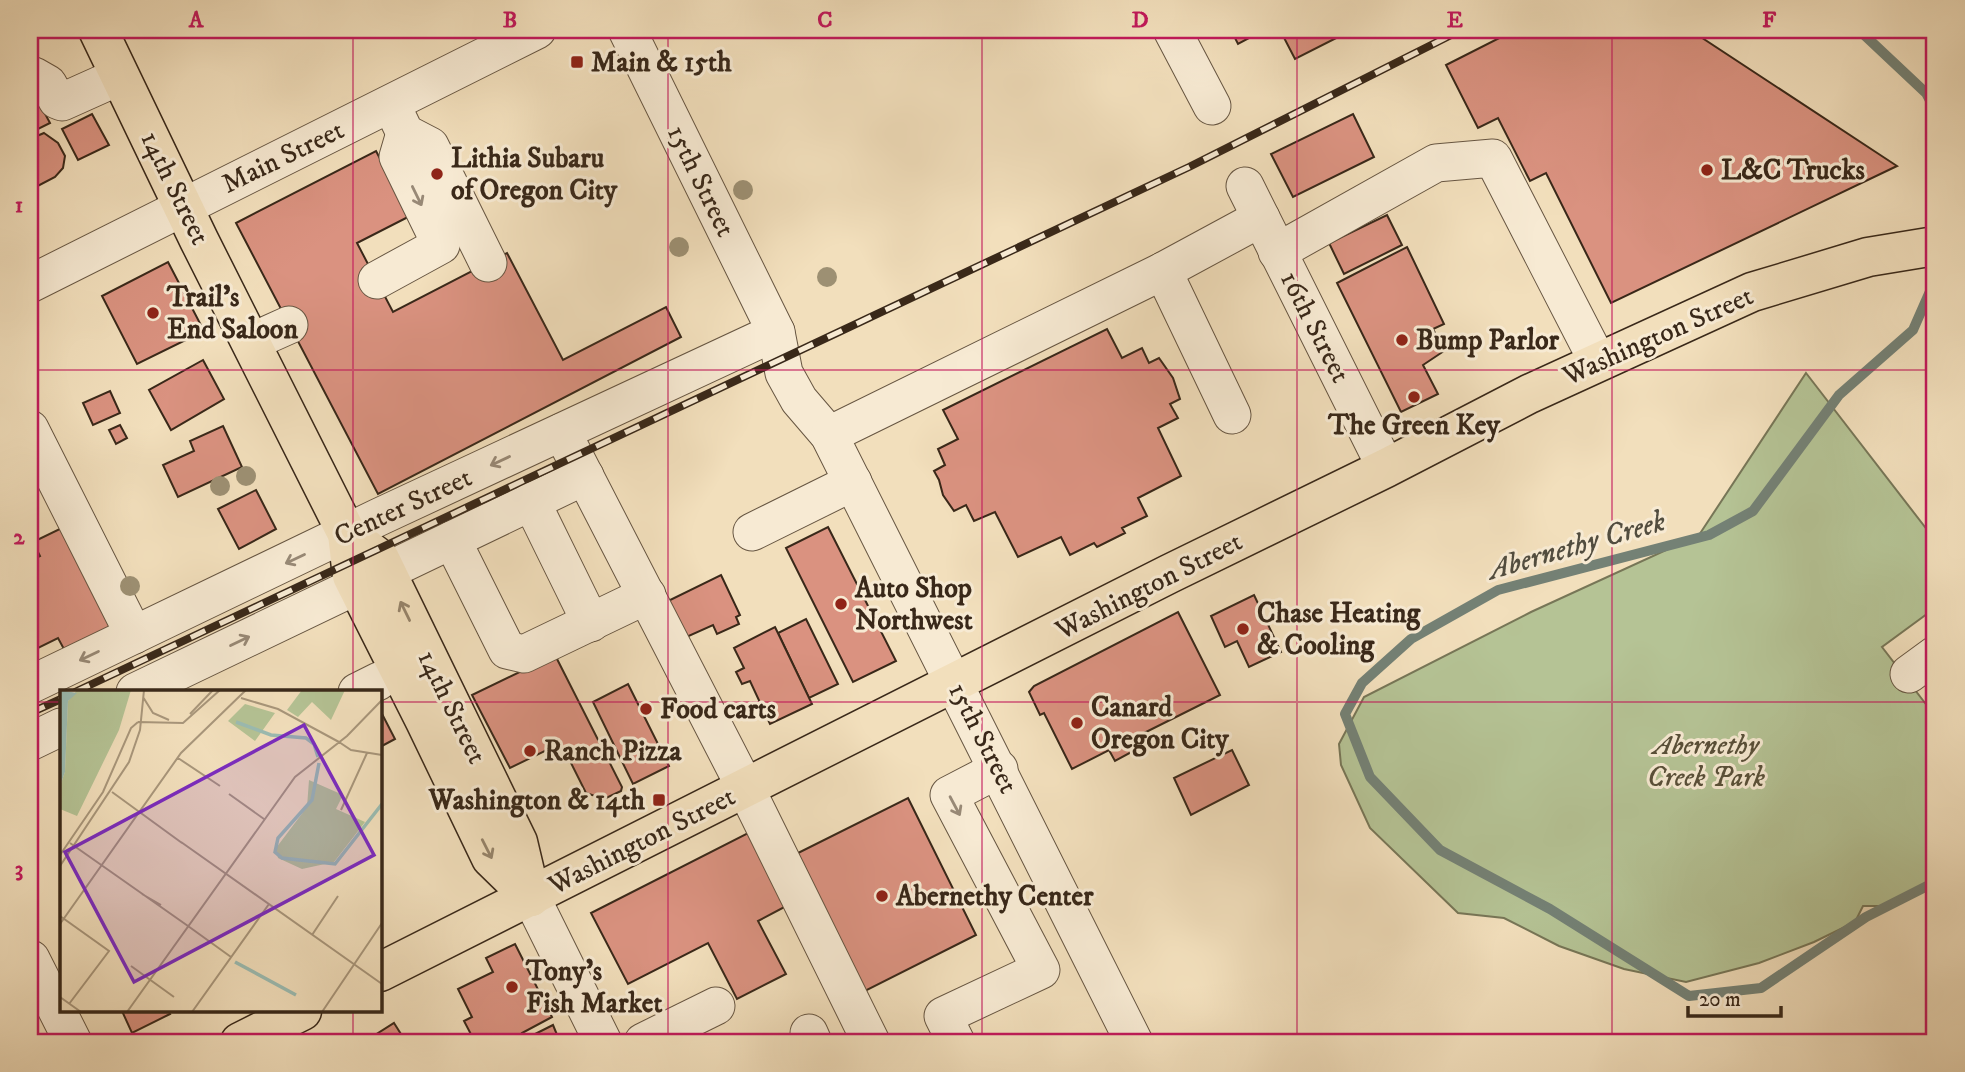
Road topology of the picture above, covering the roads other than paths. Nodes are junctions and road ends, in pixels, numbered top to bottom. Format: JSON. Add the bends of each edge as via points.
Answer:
{"nodes":[{"id":1,"x":98,"y":30,"type":"edge"},
{"id":2,"x":537,"y":30,"type":"edge"},
{"id":3,"x":627,"y":30,"type":"edge"},
{"id":4,"x":1171,"y":30,"type":"edge"},
{"id":5,"x":120,"y":75,"type":"junction"},
{"id":6,"x":30,"y":78,"type":"edge"},
{"id":7,"x":1212,"y":106,"type":"dead end"},
{"id":8,"x":398,"y":118,"type":"junction"},
{"id":9,"x":183,"y":206,"type":"junction"},
{"id":10,"x":1935,"y":246,"type":"edge"},
{"id":11,"x":1278,"y":252,"type":"junction"},
{"id":12,"x":488,"y":263,"type":"dead end"},
{"id":13,"x":1163,"y":271,"type":"junction"},
{"id":14,"x":377,"y":280,"type":"dead end"},
{"id":15,"x":30,"y":284,"type":"edge"},
{"id":16,"x":289,"y":325,"type":"dead end"},
{"id":17,"x":776,"y":332,"type":"junction"},
{"id":18,"x":251,"y":342,"type":"junction"},
{"id":19,"x":1598,"y":362,"type":"junction"},
{"id":20,"x":1232,"y":415,"type":"dead end"},
{"id":21,"x":30,"y":429,"type":"edge"},
{"id":22,"x":562,"y":432,"type":"junction"},
{"id":23,"x":829,"y":435,"type":"junction"},
{"id":24,"x":1386,"y":468,"type":"junction"},
{"id":25,"x":585,"y":476,"type":"junction"},
{"id":26,"x":853,"y":482,"type":"junction"},
{"id":27,"x":531,"y":501,"type":"junction"},
{"id":28,"x":752,"y":532,"type":"dead end"},
{"id":29,"x":347,"y":534,"type":"junction"},
{"id":30,"x":452,"y":540,"type":"junction"},
{"id":31,"x":372,"y":579,"type":"junction"},
{"id":32,"x":646,"y":595,"type":"junction"},
{"id":33,"x":591,"y":623,"type":"junction"},
{"id":34,"x":135,"y":635,"type":"junction"},
{"id":35,"x":192,"y":680,"type":"edge"},
{"id":36,"x":955,"y":684,"type":"junction"},
{"id":37,"x":30,"y":685,"type":"edge"},
{"id":38,"x":144,"y":690,"type":"edge"},
{"id":39,"x":60,"y":727,"type":"edge"},
{"id":40,"x":30,"y":742,"type":"edge"},
{"id":41,"x":999,"y":769,"type":"junction"},
{"id":42,"x":746,"y":789,"type":"junction"},
{"id":43,"x":531,"y":897,"type":"junction"},
{"id":44,"x":31,"y":959,"type":"edge"},
{"id":45,"x":382,"y":971,"type":"edge"},
{"id":46,"x":716,"y":1006,"type":"dead end"},
{"id":47,"x":300,"y":1012,"type":"edge"},
{"id":48,"x":1121,"y":1038,"type":"edge"},
{"id":49,"x":73,"y":1042,"type":"edge"},
{"id":50,"x":240,"y":1042,"type":"edge"},
{"id":51,"x":603,"y":1042,"type":"edge"},
{"id":52,"x":643,"y":1042,"type":"edge"},
{"id":53,"x":871,"y":1042,"type":"edge"},
{"id":54,"x":956,"y":1042,"type":"edge"}],
"edges":[{"from":1,"to":5,"type":"main road","name":"14th Street"},
{"from":2,"to":8,"type":"street","name":"Main Street"},
{"from":3,"to":17,"type":"street","name":"15th Street"},
{"from":4,"to":7,"type":"street"},
{"from":5,"to":6,"type":"street","via":[[62,102],[48,84]]},
{"from":5,"to":9,"type":"main road","name":"14th Street"},
{"from":8,"to":9,"type":"street","name":"Main Street"},
{"from":8,"to":12,"type":"street","via":[[430,146]]},
{"from":8,"to":14,"type":"street","one_way":true,"via":[[398,157],[441,245]]},
{"from":9,"to":15,"type":"street","name":"Main Street"},
{"from":9,"to":18,"type":"main road","name":"14th Street"},
{"from":10,"to":19,"type":"main road","name":"Washington Street","via":[[1868,257],[1752,292]]},
{"from":11,"to":13,"type":"street","name":"16th Street","via":[[1253,202]]},
{"from":11,"to":19,"type":"street","via":[[1436,163],[1493,158]]},
{"from":11,"to":24,"type":"street","name":"16th Street"},
{"from":13,"to":20,"type":"street"},
{"from":13,"to":23,"type":"street"},
{"from":16,"to":18,"type":"street"},
{"from":17,"to":22,"type":"street","name":"Center Street"},
{"from":17,"to":23,"type":"street","name":"15th Street","via":[[784,373],[799,400]]},
{"from":18,"to":29,"type":"main road","name":"14th Street"},
{"from":19,"to":24,"type":"main road","name":"Washington Street"},
{"from":21,"to":34,"type":"street"},
{"from":22,"to":25,"type":"street"},
{"from":22,"to":29,"type":"street","name":"Center Street","one_way":true},
{"from":23,"to":26,"type":"street","name":"15th Street"},
{"from":24,"to":36,"type":"main road","name":"Washington Street"},
{"from":25,"to":27,"type":"street","name":"Center Street"},
{"from":25,"to":32,"type":"street"},
{"from":26,"to":28,"type":"street"},
{"from":26,"to":36,"type":"street","name":"15th Street"},
{"from":27,"to":30,"type":"street","name":"Center Street"},
{"from":27,"to":33,"type":"street"},
{"from":29,"to":31,"type":"main road","name":"14th Street","via":[[380,559]]},
{"from":29,"to":34,"type":"street","name":"Center Street","one_way":true},
{"from":30,"to":31,"type":"street","name":"Center Street"},
{"from":30,"to":33,"type":"street","via":[[507,650],[524,654]]},
{"from":35,"to":31,"type":"street","name":"Center Street","one_way":true},
{"from":31,"to":43,"type":"main road","name":"14th Street","via":[[519,842]]},
{"from":32,"to":33,"type":"street"},
{"from":32,"to":42,"type":"street"},
{"from":34,"to":37,"type":"street","name":"Center Street","one_way":true},
{"from":35,"to":38,"type":"street","name":"Center Street"},
{"from":36,"to":41,"type":"street","name":"15th Street"},
{"from":36,"to":42,"type":"main road","name":"Washington Street"},
{"from":39,"to":40,"type":"street"},
{"from":41,"to":48,"type":"street","name":"15th Street"},
{"from":41,"to":54,"type":"street","one_way":true,"via":[[949,795],[1041,970],[943,1016]]},
{"from":42,"to":43,"type":"main road","name":"Washington Street"},
{"from":42,"to":53,"type":"street"},
{"from":43,"to":45,"type":"main road","name":"Washington Street"},
{"from":43,"to":51,"type":"street","name":"14th Street"},
{"from":44,"to":49,"type":"street"},
{"from":46,"to":52,"type":"street"},
{"from":47,"to":50,"type":"main road"}]}
